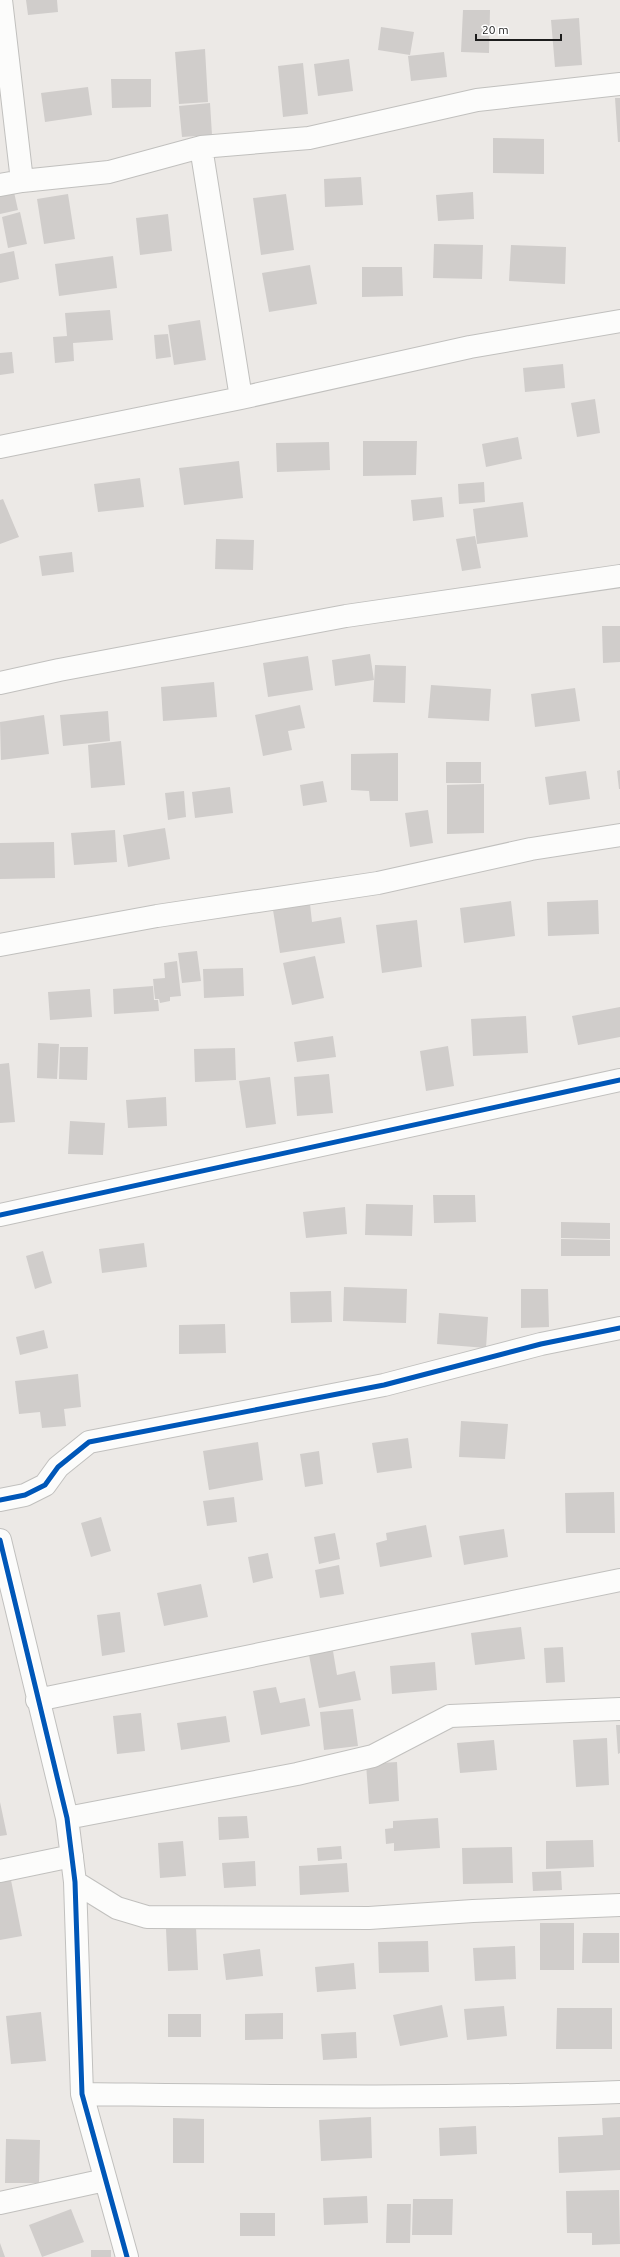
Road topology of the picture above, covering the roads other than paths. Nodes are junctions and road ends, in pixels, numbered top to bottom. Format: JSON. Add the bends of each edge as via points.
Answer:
{"nodes":[{"id":1,"x":1,"y":0,"type":"edge"},
{"id":2,"x":620,"y":84,"type":"edge"},
{"id":3,"x":201,"y":147,"type":"junction"},
{"id":4,"x":22,"y":181,"type":"junction"},
{"id":5,"x":0,"y":185,"type":"edge"},
{"id":6,"x":620,"y":321,"type":"edge"},
{"id":7,"x":241,"y":398,"type":"junction"},
{"id":8,"x":0,"y":447,"type":"edge"},
{"id":9,"x":620,"y":576,"type":"edge"},
{"id":10,"x":0,"y":683,"type":"edge"},
{"id":11,"x":620,"y":835,"type":"edge"},
{"id":12,"x":0,"y":945,"type":"edge"},
{"id":13,"x":620,"y":1080,"type":"edge"},
{"id":14,"x":0,"y":1215,"type":"edge"},
{"id":15,"x":620,"y":1328,"type":"edge"},
{"id":16,"x":0,"y":1500,"type":"edge"},
{"id":17,"x":0,"y":1540,"type":"edge"},
{"id":18,"x":620,"y":1580,"type":"edge"},
{"id":19,"x":37,"y":1700,"type":"junction"},
{"id":20,"x":620,"y":1709,"type":"edge"},
{"id":21,"x":67,"y":1818,"type":"junction"},
{"id":22,"x":72,"y":1856,"type":"junction"},
{"id":23,"x":0,"y":1871,"type":"edge"},
{"id":24,"x":75,"y":1882,"type":"junction"},
{"id":25,"x":620,"y":1905,"type":"edge"},
{"id":26,"x":620,"y":2092,"type":"edge"},
{"id":27,"x":82,"y":2094,"type":"junction"},
{"id":28,"x":105,"y":2180,"type":"junction"},
{"id":29,"x":0,"y":2203,"type":"edge"},
{"id":30,"x":127,"y":2257,"type":"edge"}],
"edges":[{"from":1,"to":4,"type":"street"},
{"from":2,"to":3,"type":"street","via":[[477,100],[309,138]]},
{"from":3,"to":4,"type":"street","via":[[109,172]]},
{"from":3,"to":7,"type":"street"},
{"from":4,"to":5,"type":"street"},
{"from":6,"to":7,"type":"street","via":[[470,347]]},
{"from":7,"to":8,"type":"street"},
{"from":9,"to":10,"type":"street","via":[[346,616]]},
{"from":11,"to":12,"type":"street","via":[[531,849],[378,883],[157,916]]},
{"from":13,"to":14,"type":"street"},
{"from":15,"to":16,"type":"street","via":[[541,1344],[384,1385],[89,1442],[58,1468],[45,1485],[25,1495]]},
{"from":17,"to":19,"type":"street"},
{"from":18,"to":19,"type":"street"},
{"from":19,"to":21,"type":"street"},
{"from":20,"to":21,"type":"street","via":[[450,1716],[373,1756],[297,1774]]},
{"from":21,"to":22,"type":"street"},
{"from":22,"to":23,"type":"street"},
{"from":22,"to":24,"type":"street"},
{"from":24,"to":25,"type":"street","via":[[117,1908],[147,1917],[369,1918]]},
{"from":24,"to":27,"type":"street"},
{"from":26,"to":27,"type":"street","via":[[384,2098]]},
{"from":27,"to":28,"type":"street"},
{"from":28,"to":29,"type":"street"},
{"from":28,"to":30,"type":"street"}]}
